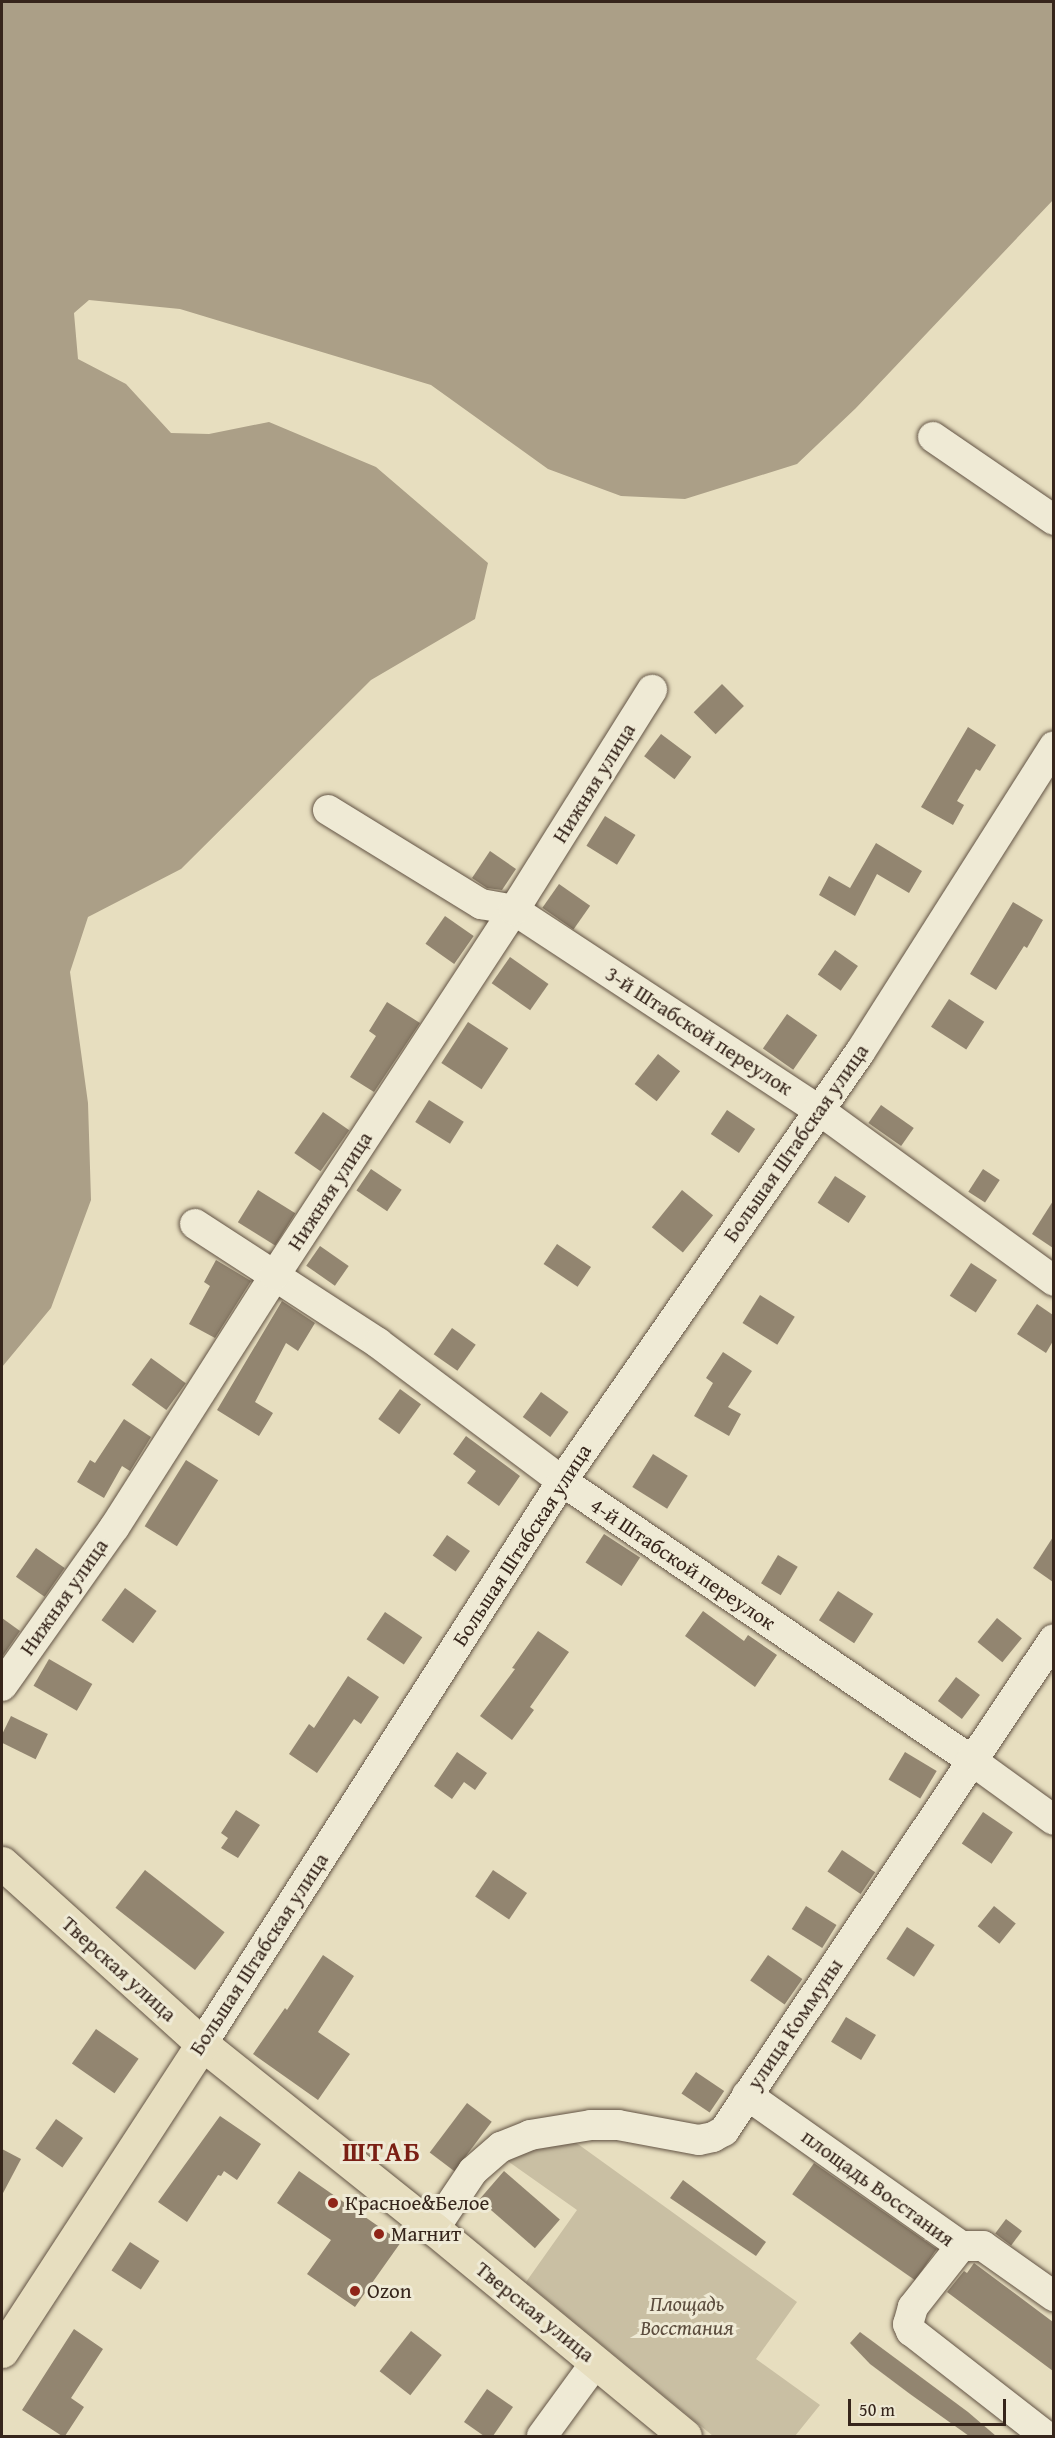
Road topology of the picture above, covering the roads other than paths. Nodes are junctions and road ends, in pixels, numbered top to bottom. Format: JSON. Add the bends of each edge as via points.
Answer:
{"nodes":[{"id":1,"x":933,"y":437,"type":"dead end"},
{"id":2,"x":1053,"y":520,"type":"edge"},
{"id":3,"x":652,"y":690,"type":"dead end"},
{"id":4,"x":1053,"y":746,"type":"edge"},
{"id":5,"x":328,"y":810,"type":"dead end"},
{"id":6,"x":514,"y":910,"type":"junction"},
{"id":7,"x":819,"y":1110,"type":"junction"},
{"id":8,"x":195,"y":1224,"type":"dead end"},
{"id":9,"x":275,"y":1275,"type":"junction"},
{"id":10,"x":1053,"y":1281,"type":"edge"},
{"id":11,"x":562,"y":1481,"type":"junction"},
{"id":12,"x":1053,"y":1639,"type":"edge"},
{"id":13,"x":2,"y":1686,"type":"edge"},
{"id":14,"x":970,"y":1760,"type":"junction"},
{"id":15,"x":1053,"y":1820,"type":"edge"},
{"id":16,"x":2,"y":1863,"type":"edge"},
{"id":17,"x":202,"y":2044,"type":"junction"},
{"id":18,"x":747,"y":2095,"type":"junction"},
{"id":19,"x":434,"y":2229,"type":"junction"},
{"id":20,"x":961,"y":2246,"type":"junction"},
{"id":21,"x":1053,"y":2296,"type":"edge"},
{"id":22,"x":2,"y":2351,"type":"edge"},
{"id":23,"x":596,"y":2362,"type":"junction"},
{"id":24,"x":542,"y":2436,"type":"edge"},
{"id":25,"x":685,"y":2436,"type":"edge"},
{"id":26,"x":1047,"y":2436,"type":"edge"}],
"edges":[{"from":1,"to":2,"type":"street"},
{"from":3,"to":6,"type":"street","name":"Нижняя улица"},
{"from":4,"to":7,"type":"street","name":"Большая Штабская улица","via":[[860,1052]]},
{"from":5,"to":6,"type":"street","name":"3-й Штабской переулок","via":[[481,904]]},
{"from":6,"to":7,"type":"street","name":"3-й Штабской переулок"},
{"from":6,"to":9,"type":"street","name":"Нижняя улица"},
{"from":7,"to":10,"type":"street","name":"3-й Штабской переулок"},
{"from":7,"to":11,"type":"street","name":"Большая Штабская улица"},
{"from":8,"to":9,"type":"street","name":"4-й Штабской переулок"},
{"from":9,"to":11,"type":"street","name":"4-й Штабской переулок","via":[[378,1343]]},
{"from":9,"to":13,"type":"street","name":"Нижняя улица","via":[[114,1528]]},
{"from":11,"to":14,"type":"street","name":"4-й Штабской переулок"},
{"from":11,"to":17,"type":"street","name":"Большая Штабская улица"},
{"from":12,"to":14,"type":"street","name":"улица Коммуны"},
{"from":14,"to":15,"type":"street","name":"4-й Штабской переулок"},
{"from":14,"to":18,"type":"street","name":"улица Коммуны"},
{"from":16,"to":17,"type":"main road","name":"Тверская улица"},
{"from":17,"to":19,"type":"main road","name":"Тверская улица"},
{"from":17,"to":22,"type":"main road","name":"Большая Штабская улица"},
{"from":18,"to":19,"type":"street","name":"улица Коммуны","via":[[724,2131],[713,2138],[685,2139],[618,2125],[591,2125],[530,2135],[501,2147],[473,2170]]},
{"from":18,"to":20,"type":"street","name":"площадь Восстания"},
{"from":19,"to":23,"type":"main road","name":"Тверская улица"},
{"from":20,"to":21,"type":"street","via":[[983,2246]]},
{"from":20,"to":26,"type":"street","name":"площадь Восстания","via":[[912,2307],[908,2315],[911,2331]]},
{"from":23,"to":24,"type":"street"},
{"from":23,"to":25,"type":"main road","name":"Тверская улица"}]}
